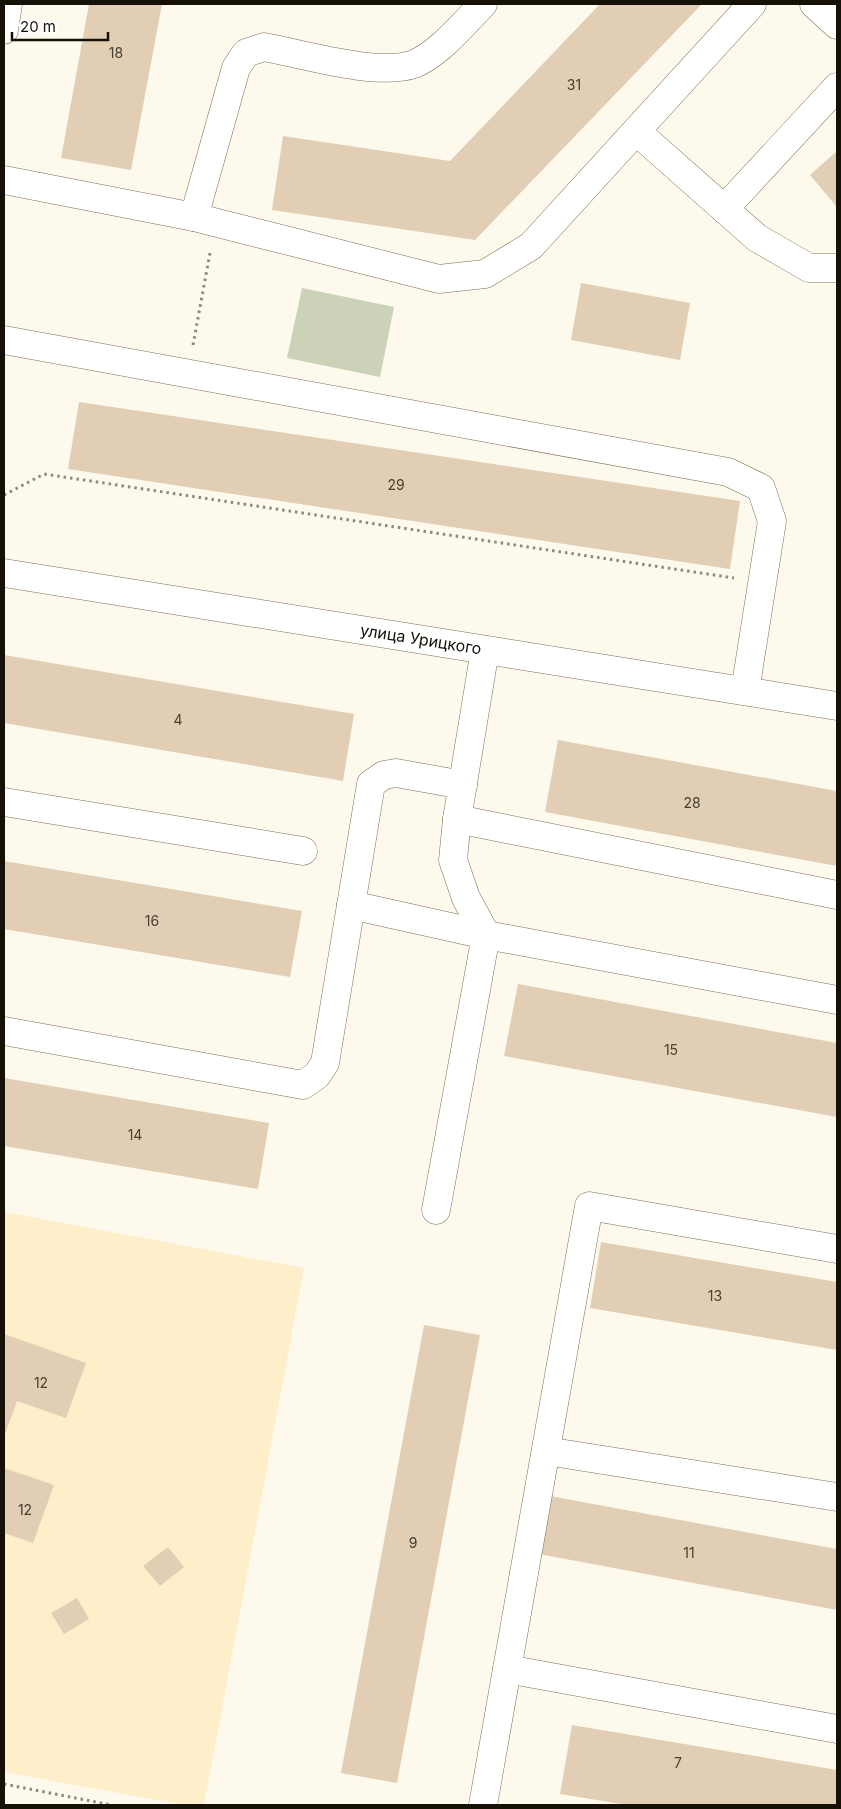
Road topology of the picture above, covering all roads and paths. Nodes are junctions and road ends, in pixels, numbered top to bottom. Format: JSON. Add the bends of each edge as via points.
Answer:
{"nodes":[{"id":1,"x":8,"y":4,"type":"edge"},
{"id":2,"x":483,"y":4,"type":"edge"},
{"id":3,"x":752,"y":4,"type":"edge"},
{"id":4,"x":814,"y":4,"type":"edge"},
{"id":5,"x":837,"y":25,"type":"edge"},
{"id":6,"x":4,"y":30,"type":"edge"},
{"id":7,"x":837,"y":86,"type":"edge"},
{"id":8,"x":636,"y":132,"type":"junction"},
{"id":9,"x":4,"y":180,"type":"edge"},
{"id":10,"x":724,"y":209,"type":"junction"},
{"id":11,"x":205,"y":220,"type":"junction"},
{"id":12,"x":837,"y":268,"type":"edge"},
{"id":13,"x":4,"y":340,"type":"edge"},
{"id":14,"x":188,"y":374,"type":"junction"},
{"id":15,"x":4,"y":496,"type":"edge"},
{"id":16,"x":4,"y":573,"type":"edge"},
{"id":17,"x":763,"y":582,"type":"junction"},
{"id":18,"x":485,"y":650,"type":"junction"},
{"id":19,"x":745,"y":691,"type":"junction"},
{"id":20,"x":837,"y":706,"type":"edge"},
{"id":21,"x":463,"y":785,"type":"junction"},
{"id":22,"x":4,"y":802,"type":"edge"},
{"id":23,"x":457,"y":819,"type":"junction"},
{"id":24,"x":303,"y":851,"type":"dead end"},
{"id":25,"x":837,"y":895,"type":"edge"},
{"id":26,"x":351,"y":905,"type":"junction"},
{"id":27,"x":486,"y":935,"type":"junction"},
{"id":28,"x":837,"y":1000,"type":"edge"},
{"id":29,"x":4,"y":1031,"type":"edge"},
{"id":30,"x":436,"y":1210,"type":"dead end"},
{"id":31,"x":837,"y":1249,"type":"edge"},
{"id":32,"x":546,"y":1451,"type":"junction"},
{"id":33,"x":837,"y":1497,"type":"edge"},
{"id":34,"x":507,"y":1669,"type":"junction"},
{"id":35,"x":837,"y":1729,"type":"edge"},
{"id":36,"x":4,"y":1784,"type":"edge"},
{"id":37,"x":111,"y":1805,"type":"edge"},
{"id":38,"x":482,"y":1805,"type":"edge"}],
"edges":[{"from":1,"to":6,"type":"street"},
{"from":2,"to":11,"type":"street","via":[[441,46],[414,64],[379,69],[264,47],[246,54],[236,68]]},
{"from":3,"to":8,"type":"street"},
{"from":4,"to":5,"type":"street"},
{"from":7,"to":10,"type":"street"},
{"from":8,"to":10,"type":"street"},
{"from":8,"to":11,"type":"street","via":[[531,246],[485,274],[439,279]]},
{"from":9,"to":11,"type":"street"},
{"from":10,"to":12,"type":"street","via":[[756,238],[809,268]]},
{"from":11,"to":14,"type":"path"},
{"from":13,"to":14,"type":"street"},
{"from":14,"to":17,"type":"street","via":[[728,472],[761,488],[772,521]]},
{"from":15,"to":17,"type":"path","via":[[44,474]]},
{"from":16,"to":18,"type":"street","name":"улица Урицкого"},
{"from":17,"to":19,"type":"street"},
{"from":18,"to":19,"type":"street","name":"улица Урицкого"},
{"from":18,"to":21,"type":"street"},
{"from":19,"to":20,"type":"street","name":"улица Урицкого"},
{"from":21,"to":23,"type":"street"},
{"from":21,"to":26,"type":"street","via":[[396,773],[384,775],[370,784]]},
{"from":22,"to":24,"type":"street"},
{"from":23,"to":25,"type":"street"},
{"from":23,"to":27,"type":"street","via":[[453,860],[466,898]]},
{"from":26,"to":27,"type":"street"},
{"from":26,"to":29,"type":"street","via":[[325,1063],[317,1075],[303,1085]]},
{"from":27,"to":28,"type":"street"},
{"from":27,"to":30,"type":"street"},
{"from":31,"to":32,"type":"street","via":[[590,1206]]},
{"from":32,"to":33,"type":"street"},
{"from":32,"to":34,"type":"street"},
{"from":34,"to":35,"type":"street"},
{"from":34,"to":38,"type":"street"},
{"from":36,"to":37,"type":"path"}]}
